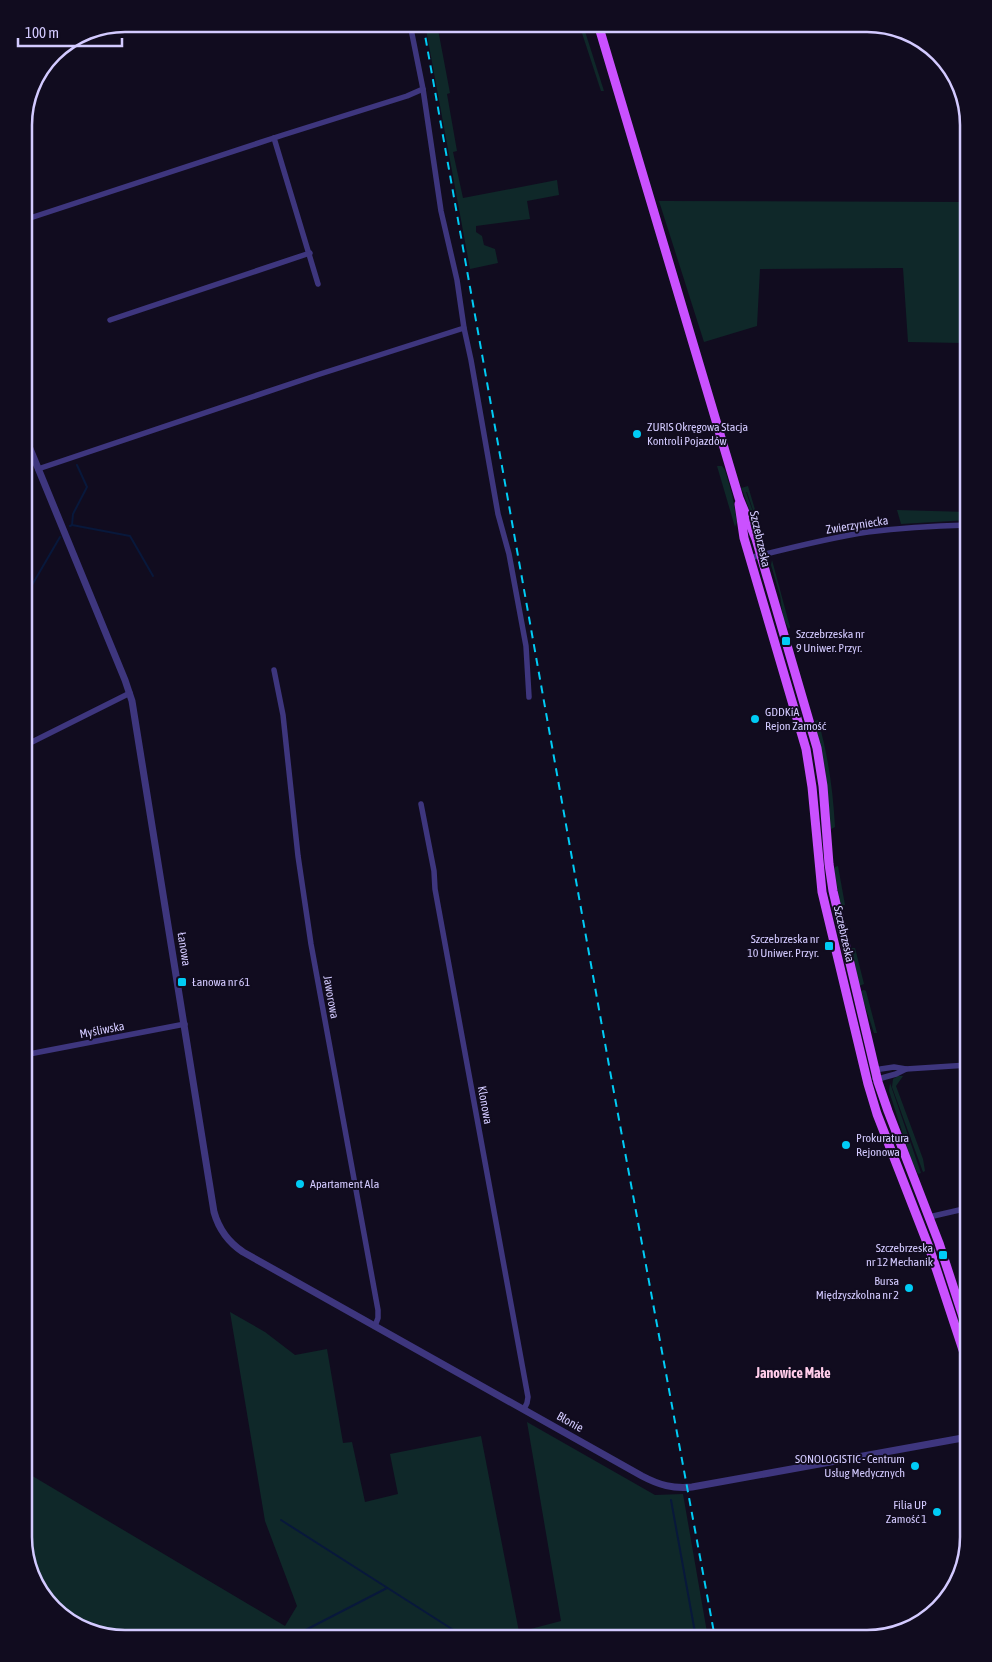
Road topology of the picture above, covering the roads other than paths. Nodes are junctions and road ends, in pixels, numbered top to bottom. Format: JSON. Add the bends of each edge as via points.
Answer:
{"nodes":[{"id":1,"x":412,"y":32,"type":"edge"},
{"id":2,"x":601,"y":33,"type":"edge"},
{"id":3,"x":423,"y":89,"type":"junction"},
{"id":4,"x":274,"y":138,"type":"junction"},
{"id":5,"x":33,"y":217,"type":"edge"},
{"id":6,"x":310,"y":253,"type":"junction"},
{"id":7,"x":318,"y":284,"type":"dead end"},
{"id":8,"x":110,"y":320,"type":"dead end"},
{"id":9,"x":464,"y":328,"type":"junction"},
{"id":10,"x":33,"y":456,"type":"edge"},
{"id":11,"x":38,"y":469,"type":"junction"},
{"id":12,"x":738,"y":496,"type":"junction"},
{"id":13,"x":960,"y":525,"type":"edge"},
{"id":14,"x":761,"y":556,"type":"junction"},
{"id":15,"x":750,"y":558,"type":"junction"},
{"id":16,"x":274,"y":670,"type":"dead end"},
{"id":17,"x":130,"y":693,"type":"junction"},
{"id":18,"x":529,"y":697,"type":"dead end"},
{"id":19,"x":33,"y":742,"type":"edge"},
{"id":20,"x":421,"y":804,"type":"dead end"},
{"id":21,"x":185,"y":1024,"type":"junction"},
{"id":22,"x":32,"y":1053,"type":"edge"},
{"id":23,"x":960,"y":1065,"type":"edge"},
{"id":24,"x":906,"y":1069,"type":"junction"},
{"id":25,"x":876,"y":1074,"type":"junction"},
{"id":26,"x":866,"y":1076,"type":"junction"},
{"id":27,"x":214,"y":1209,"type":"joint"},
{"id":28,"x":960,"y":1210,"type":"edge"},
{"id":29,"x":929,"y":1217,"type":"junction"},
{"id":30,"x":960,"y":1308,"type":"edge"},
{"id":31,"x":374,"y":1326,"type":"junction"},
{"id":32,"x":960,"y":1341,"type":"edge"},
{"id":33,"x":524,"y":1409,"type":"junction"},
{"id":34,"x":960,"y":1438,"type":"edge"}],
"edges":[{"from":1,"to":3,"type":"street"},
{"from":2,"to":12,"type":"main road"},
{"from":3,"to":4,"type":"street"},
{"from":3,"to":9,"type":"street"},
{"from":4,"to":5,"type":"street"},
{"from":4,"to":6,"type":"street"},
{"from":6,"to":7,"type":"street"},
{"from":6,"to":8,"type":"street"},
{"from":9,"to":11,"type":"street"},
{"from":9,"to":18,"type":"street","via":[[498,514],[519,605],[526,646]]},
{"from":10,"to":11,"type":"street","name":"Łanowa"},
{"from":11,"to":17,"type":"street","name":"Łanowa"},
{"from":12,"to":14,"type":"main road","name":"Szczebrzeska"},
{"from":12,"to":15,"type":"main road","name":"Szczebrzeska"},
{"from":13,"to":14,"type":"street","name":"Zwierzyniecka","via":[[870,532]]},
{"from":14,"to":15,"type":"street","name":"Zwierzyniecka"},
{"from":14,"to":25,"type":"main road","name":"Szczebrzeska","via":[[816,748],[833,891]]},
{"from":15,"to":26,"type":"main road","name":"Szczebrzeska","via":[[806,749],[822,892]]},
{"from":16,"to":31,"type":"street","name":"Jaworowa","via":[[311,944],[378,1310]]},
{"from":17,"to":19,"type":"street"},
{"from":17,"to":21,"type":"street","name":"Łanowa"},
{"from":20,"to":33,"type":"street","name":"Klonowa","via":[[528,1397]]},
{"from":21,"to":22,"type":"street","name":"Myśliwska"},
{"from":21,"to":27,"type":"street","name":"Łanowa"},
{"from":23,"to":24,"type":"street"},
{"from":24,"to":25,"type":"street","via":[[894,1068]]},
{"from":24,"to":25,"type":"street","via":[[896,1074]]},
{"from":25,"to":26,"type":"street"},
{"from":25,"to":29,"type":"main road","name":"Szczebrzeska"},
{"from":26,"to":32,"type":"main road","name":"Szczebrzeska"},
{"from":27,"to":31,"type":"street","name":"Błonie","via":[[221,1231],[237,1248]]},
{"from":28,"to":29,"type":"street"},
{"from":29,"to":30,"type":"main road","name":"Szczebrzeska"},
{"from":31,"to":33,"type":"street","name":"Błonie"},
{"from":33,"to":34,"type":"street","name":"Błonie","via":[[649,1480],[672,1488]]}]}
